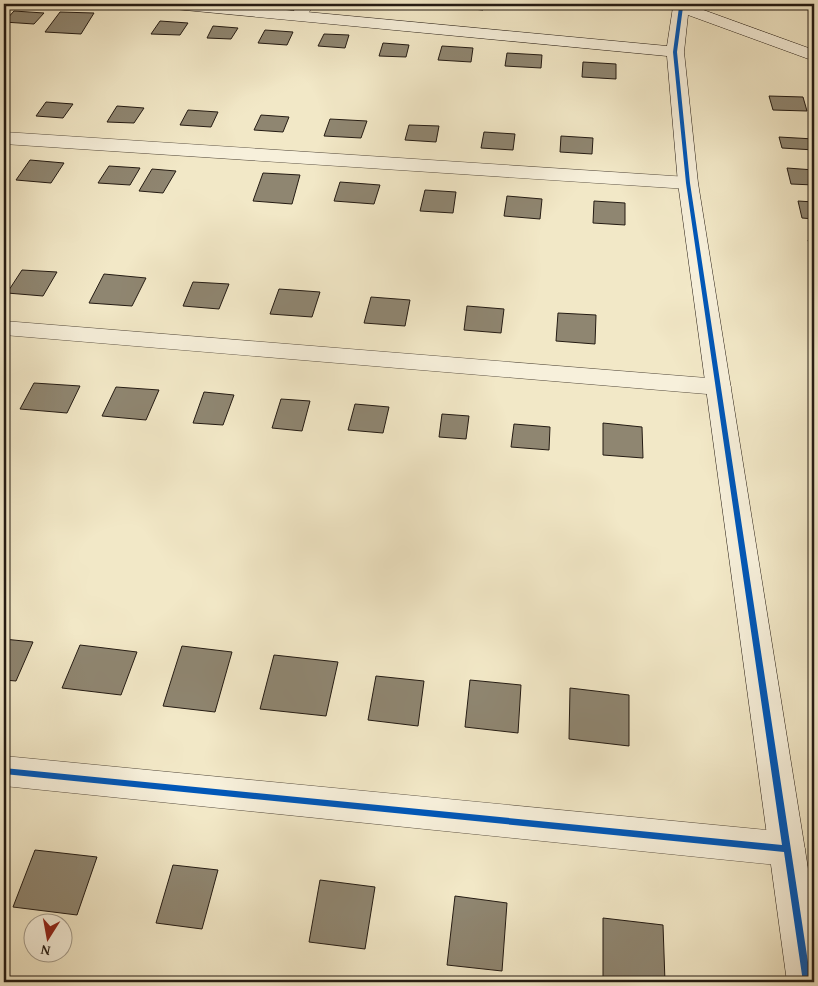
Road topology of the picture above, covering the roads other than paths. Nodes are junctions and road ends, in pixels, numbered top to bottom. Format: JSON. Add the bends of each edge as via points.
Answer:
{"nodes":[{"id":1,"x":174,"y":4,"type":"edge"},
{"id":2,"x":674,"y":6,"type":"edge"},
{"id":3,"x":303,"y":10,"type":"edge"},
{"id":4,"x":675,"y":52,"type":"junction"},
{"id":5,"x":814,"y":56,"type":"edge"},
{"id":6,"x":4,"y":138,"type":"edge"},
{"id":7,"x":688,"y":183,"type":"junction"},
{"id":8,"x":4,"y":328,"type":"edge"},
{"id":9,"x":719,"y":387,"type":"junction"},
{"id":10,"x":4,"y":771,"type":"edge"},
{"id":11,"x":787,"y":849,"type":"junction"},
{"id":12,"x":807,"y":982,"type":"edge"}],
"edges":[{"from":1,"to":3,"type":"street"},
{"from":2,"to":4,"type":"street"},
{"from":2,"to":5,"type":"street"},
{"from":3,"to":4,"type":"street"},
{"from":4,"to":7,"type":"street"},
{"from":6,"to":7,"type":"street"},
{"from":7,"to":9,"type":"street"},
{"from":8,"to":9,"type":"street"},
{"from":9,"to":11,"type":"street"},
{"from":10,"to":11,"type":"street"},
{"from":11,"to":12,"type":"street"}]}
